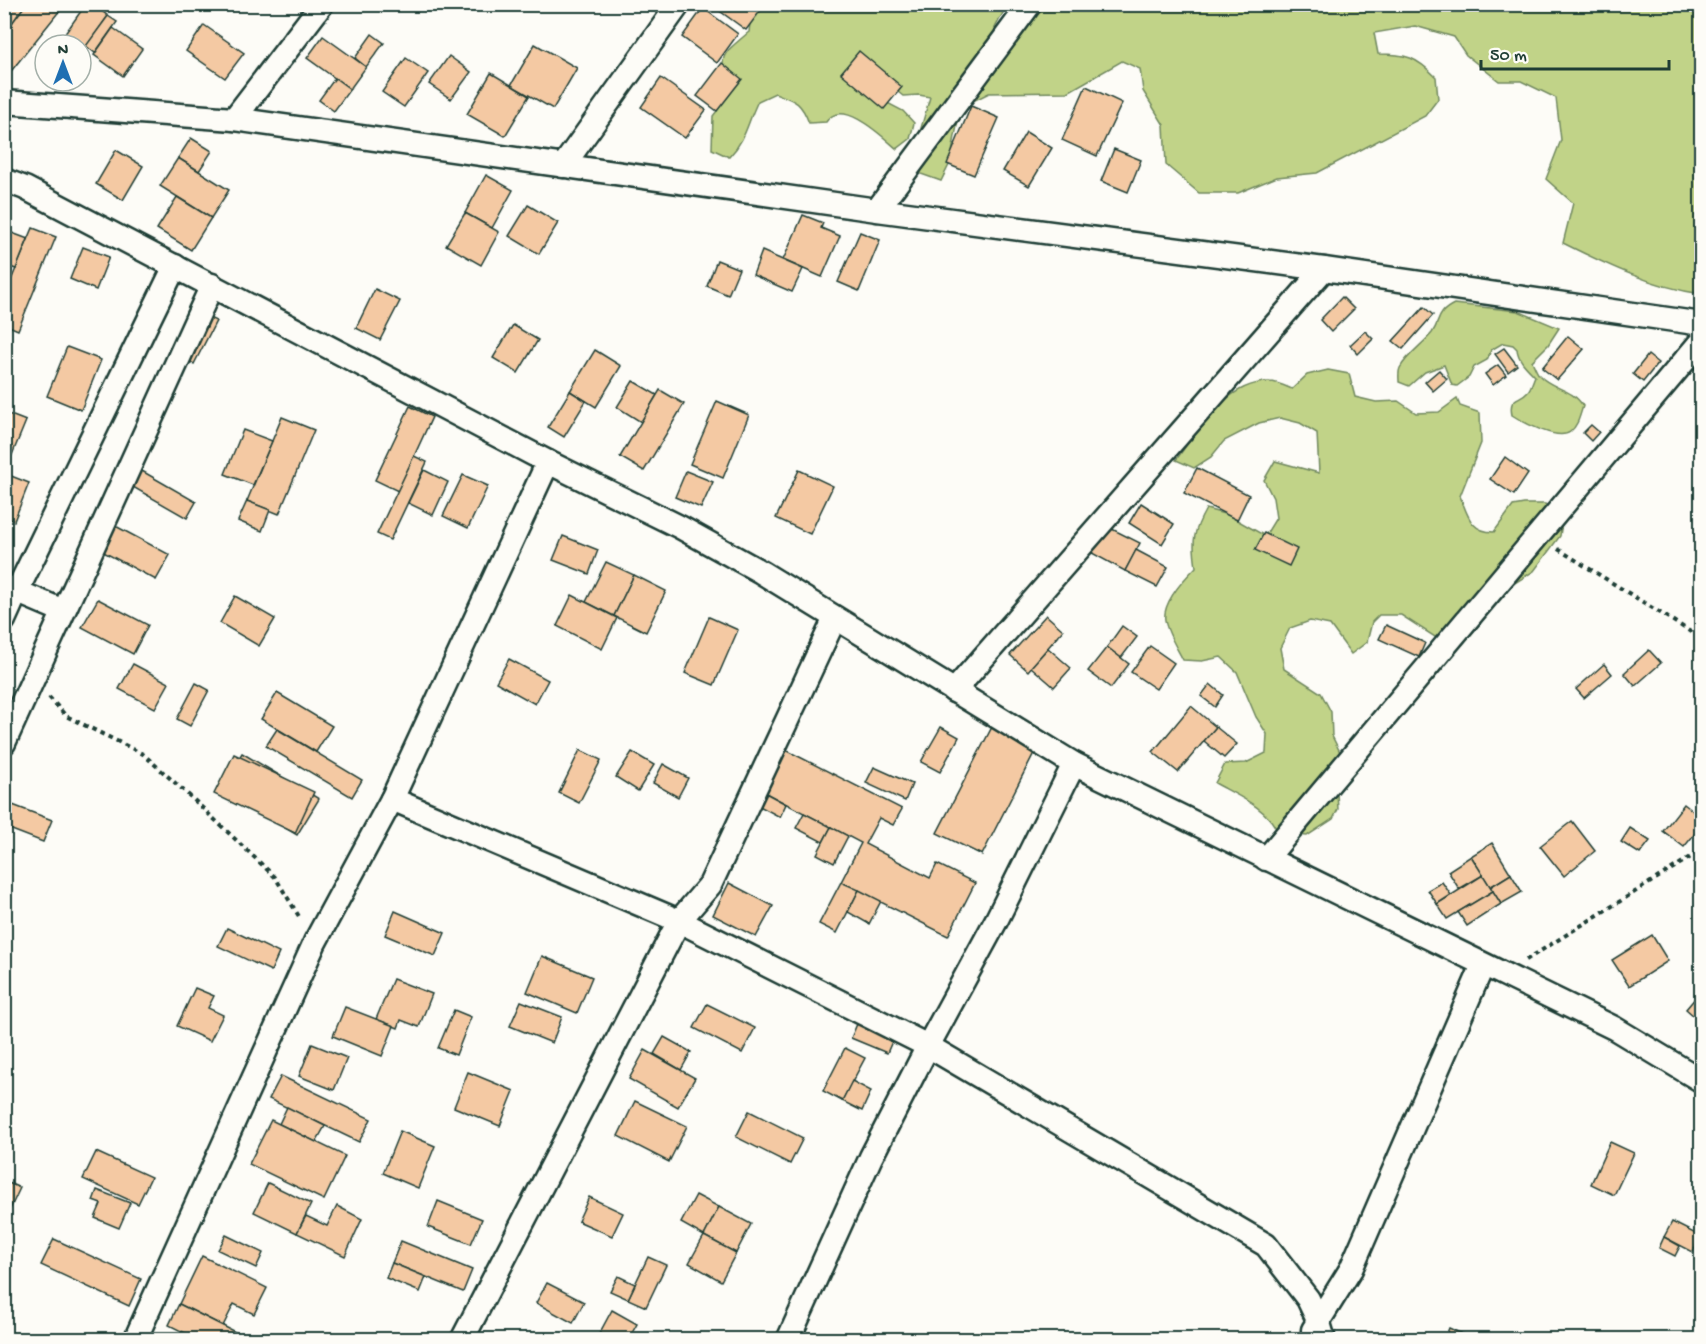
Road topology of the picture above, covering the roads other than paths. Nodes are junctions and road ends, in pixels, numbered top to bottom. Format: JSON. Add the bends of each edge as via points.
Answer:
{"nodes":[{"id":1,"x":322,"y":4,"type":"edge"},
{"id":2,"x":679,"y":4,"type":"edge"},
{"id":3,"x":1030,"y":4,"type":"edge"},
{"id":4,"x":4,"y":102,"type":"edge"},
{"id":5,"x":234,"y":119,"type":"junction"},
{"id":6,"x":563,"y":165,"type":"junction"},
{"id":7,"x":4,"y":180,"type":"edge"},
{"id":8,"x":877,"y":210,"type":"junction"},
{"id":9,"x":175,"y":266,"type":"junction"},
{"id":10,"x":1324,"y":269,"type":"junction"},
{"id":11,"x":212,"y":285,"type":"junction"},
{"id":12,"x":1701,"y":324,"type":"edge"},
{"id":13,"x":1701,"y":340,"type":"edge"},
{"id":14,"x":549,"y":462,"type":"junction"},
{"id":15,"x":11,"y":588,"type":"edge"},
{"id":16,"x":63,"y":611,"type":"junction"},
{"id":17,"x":835,"y":618,"type":"junction"},
{"id":18,"x":4,"y":620,"type":"edge"},
{"id":19,"x":954,"y":691,"type":"junction"},
{"id":20,"x":4,"y":743,"type":"edge"},
{"id":21,"x":1074,"y":764,"type":"junction"},
{"id":22,"x":392,"y":799,"type":"junction"},
{"id":23,"x":1266,"y":859,"type":"junction"},
{"id":24,"x":679,"y":921,"type":"junction"},
{"id":25,"x":1492,"y":970,"type":"junction"},
{"id":26,"x":928,"y":1046,"type":"junction"},
{"id":27,"x":1701,"y":1082,"type":"edge"},
{"id":28,"x":802,"y":1308,"type":"junction"},
{"id":29,"x":1317,"y":1333,"type":"edge"},
{"id":30,"x":135,"y":1340,"type":"edge"},
{"id":31,"x":462,"y":1340,"type":"edge"},
{"id":32,"x":788,"y":1340,"type":"edge"},
{"id":33,"x":804,"y":1340,"type":"edge"}],
"edges":[{"from":1,"to":5,"type":"street"},
{"from":2,"to":6,"type":"street"},
{"from":3,"to":8,"type":"street"},
{"from":4,"to":5,"type":"street"},
{"from":5,"to":6,"type":"street"},
{"from":6,"to":8,"type":"street"},
{"from":7,"to":9,"type":"street"},
{"from":8,"to":10,"type":"street"},
{"from":9,"to":11,"type":"street"},
{"from":9,"to":15,"type":"street"},
{"from":10,"to":12,"type":"street"},
{"from":10,"to":19,"type":"street"},
{"from":11,"to":14,"type":"street"},
{"from":11,"to":16,"type":"street"},
{"from":13,"to":23,"type":"street"},
{"from":14,"to":17,"type":"street","via":[[680,527]]},
{"from":14,"to":22,"type":"street"},
{"from":15,"to":16,"type":"street"},
{"from":15,"to":18,"type":"street"},
{"from":16,"to":20,"type":"street"},
{"from":17,"to":19,"type":"street"},
{"from":17,"to":24,"type":"street","via":[[710,885]]},
{"from":19,"to":21,"type":"street"},
{"from":21,"to":23,"type":"street"},
{"from":21,"to":26,"type":"street"},
{"from":22,"to":24,"type":"street"},
{"from":22,"to":30,"type":"street","via":[[315,942]]},
{"from":23,"to":25,"type":"street"},
{"from":24,"to":26,"type":"street"},
{"from":24,"to":31,"type":"street"},
{"from":25,"to":27,"type":"street","via":[[1614,1028]]},
{"from":25,"to":29,"type":"street"},
{"from":26,"to":28,"type":"street","via":[[871,1157]]},
{"from":26,"to":29,"type":"street","via":[[1266,1245],[1308,1299]]},
{"from":28,"to":32,"type":"street"},
{"from":28,"to":33,"type":"street"}]}
